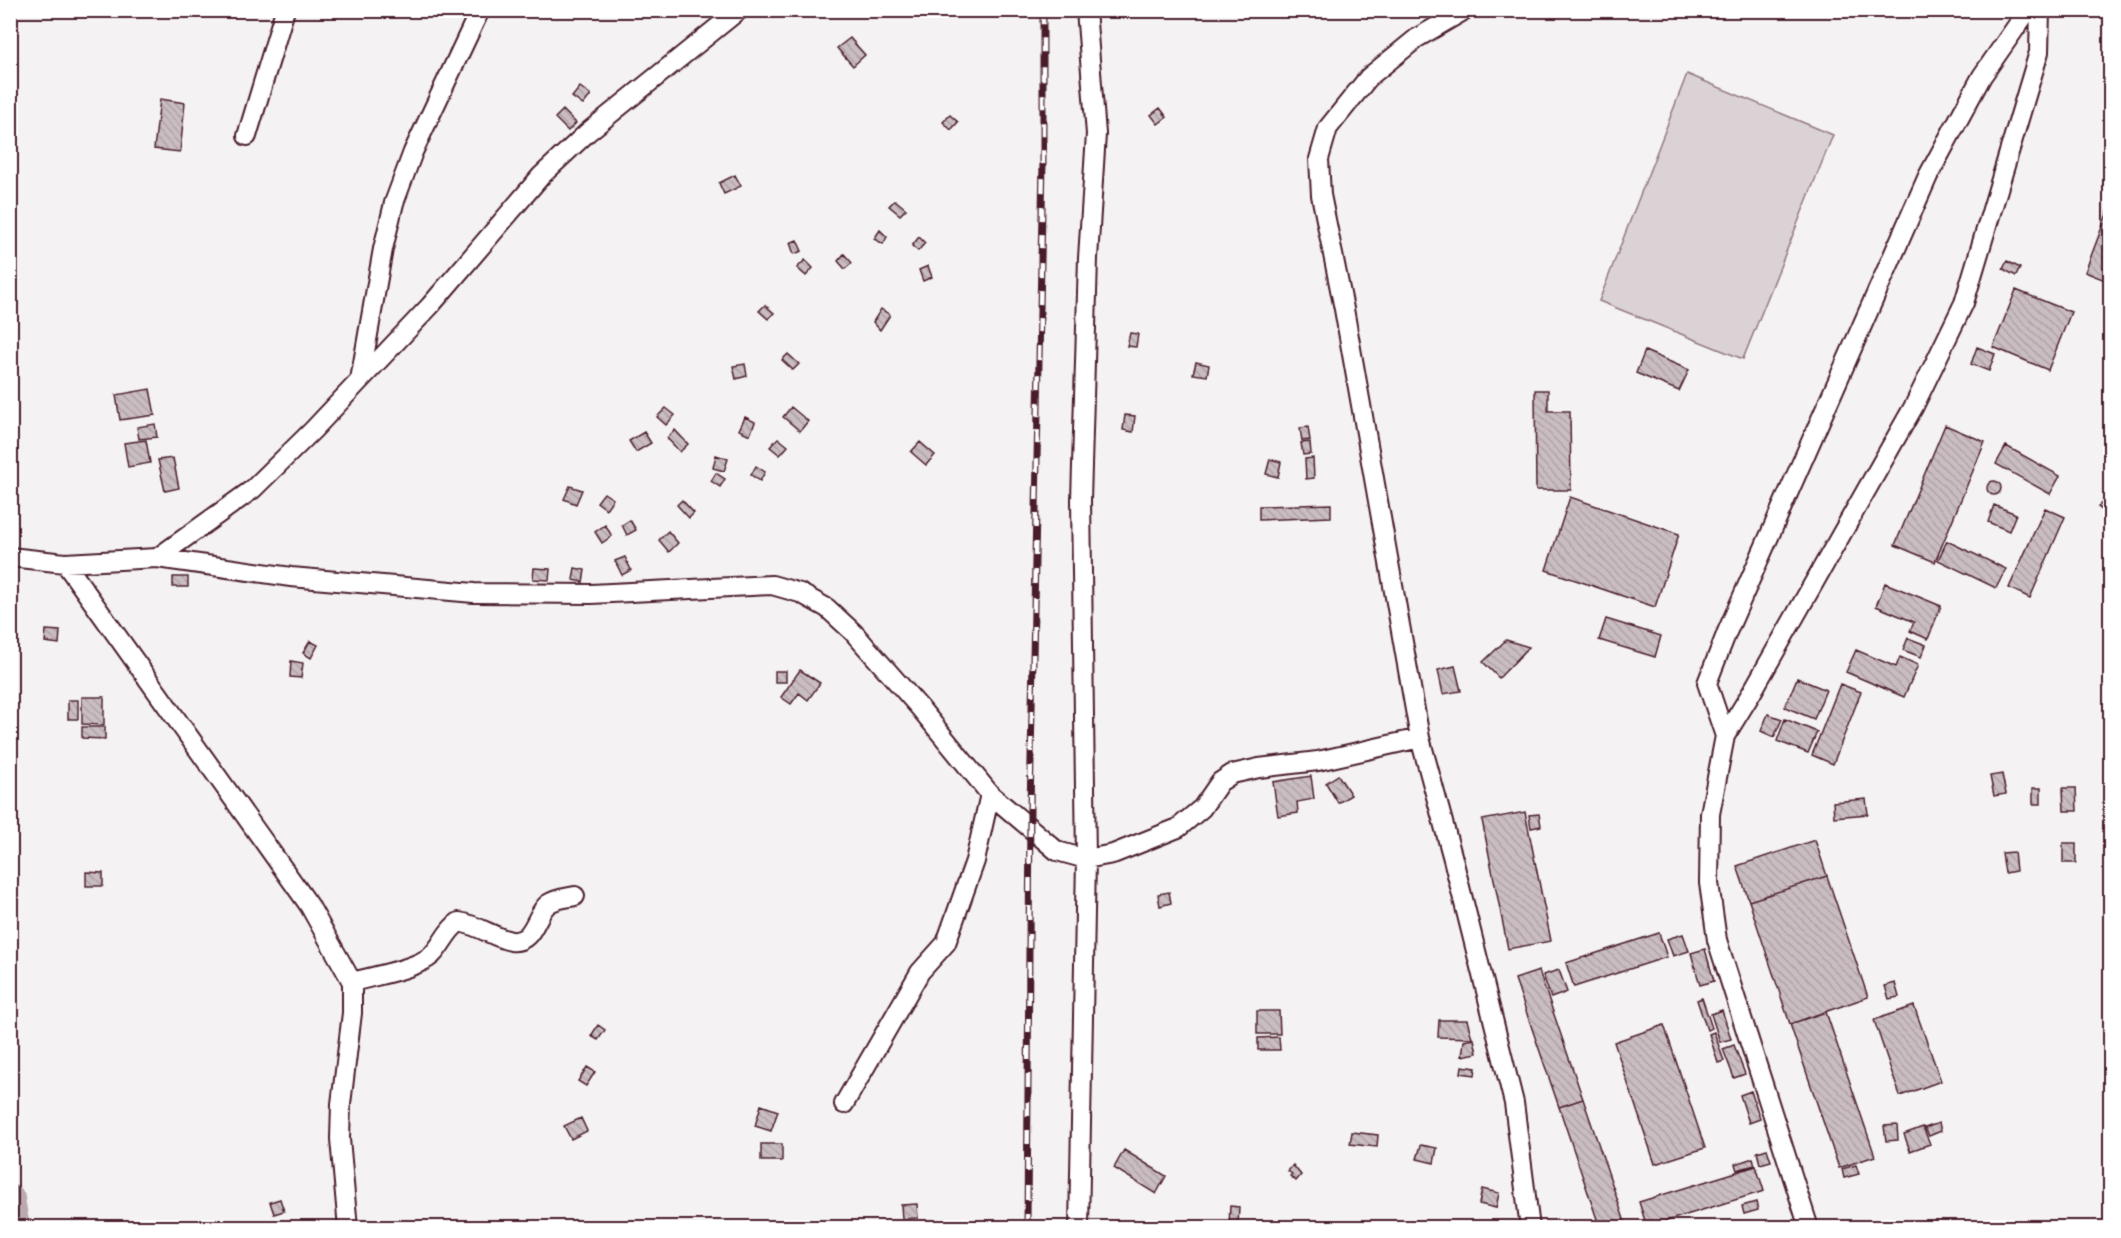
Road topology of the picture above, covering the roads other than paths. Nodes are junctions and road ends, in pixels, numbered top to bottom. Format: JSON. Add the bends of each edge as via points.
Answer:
{"nodes":[{"id":1,"x":285,"y":10,"type":"edge"},
{"id":2,"x":480,"y":10,"type":"edge"},
{"id":3,"x":739,"y":10,"type":"edge"},
{"id":4,"x":1086,"y":10,"type":"edge"},
{"id":5,"x":1465,"y":10,"type":"edge"},
{"id":6,"x":2028,"y":10,"type":"edge"},
{"id":7,"x":2040,"y":10,"type":"edge"},
{"id":8,"x":247,"y":136,"type":"dead end"},
{"id":9,"x":360,"y":380,"type":"junction"},
{"id":10,"x":10,"y":557,"type":"edge"},
{"id":11,"x":157,"y":558,"type":"junction"},
{"id":12,"x":65,"y":563,"type":"junction"},
{"id":13,"x":1725,"y":736,"type":"junction"},
{"id":14,"x":1420,"y":738,"type":"junction"},
{"id":15,"x":990,"y":794,"type":"junction"},
{"id":16,"x":1086,"y":859,"type":"junction"},
{"id":17,"x":575,"y":896,"type":"dead end"},
{"id":18,"x":352,"y":982,"type":"junction"},
{"id":19,"x":844,"y":1104,"type":"dead end"},
{"id":20,"x":348,"y":1227,"type":"edge"},
{"id":21,"x":1079,"y":1227,"type":"edge"},
{"id":22,"x":1530,"y":1227,"type":"edge"},
{"id":23,"x":1809,"y":1227,"type":"edge"}],
"edges":[{"from":1,"to":8,"type":"street"},
{"from":2,"to":9,"type":"street","via":[[417,143],[394,202]]},
{"from":3,"to":9,"type":"street","via":[[588,132],[541,176],[430,306]]},
{"from":4,"to":16,"type":"street","via":[[1096,134],[1088,258],[1082,501]]},
{"from":5,"to":14,"type":"street","via":[[1417,38],[1369,77],[1328,128],[1319,159],[1321,195]]},
{"from":6,"to":13,"type":"street","via":[[1982,76],[1928,176],[1727,632],[1707,683]]},
{"from":7,"to":13,"type":"street","via":[[2039,52],[1964,303],[1914,406]]},
{"from":9,"to":11,"type":"street","via":[[253,489]]},
{"from":10,"to":12,"type":"street"},
{"from":11,"to":12,"type":"street"},
{"from":11,"to":15,"type":"street","via":[[291,577],[474,593],[591,594],[772,585],[800,593],[827,608],[853,632]]},
{"from":12,"to":18,"type":"street","via":[[309,905]]},
{"from":13,"to":23,"type":"street","via":[[1710,814],[1709,883],[1717,940]]},
{"from":14,"to":16,"type":"street","via":[[1318,761],[1232,774],[1178,828],[1113,854]]},
{"from":14,"to":22,"type":"street","via":[[1514,1103]]},
{"from":15,"to":16,"type":"street","via":[[1057,851]]},
{"from":15,"to":19,"type":"street","via":[[975,861],[946,943],[920,972]]},
{"from":16,"to":21,"type":"street"},
{"from":17,"to":18,"type":"street","via":[[547,905],[524,938],[512,941],[459,922],[449,929],[433,954],[419,964]]},
{"from":18,"to":20,"type":"street","via":[[340,1139]]}]}
